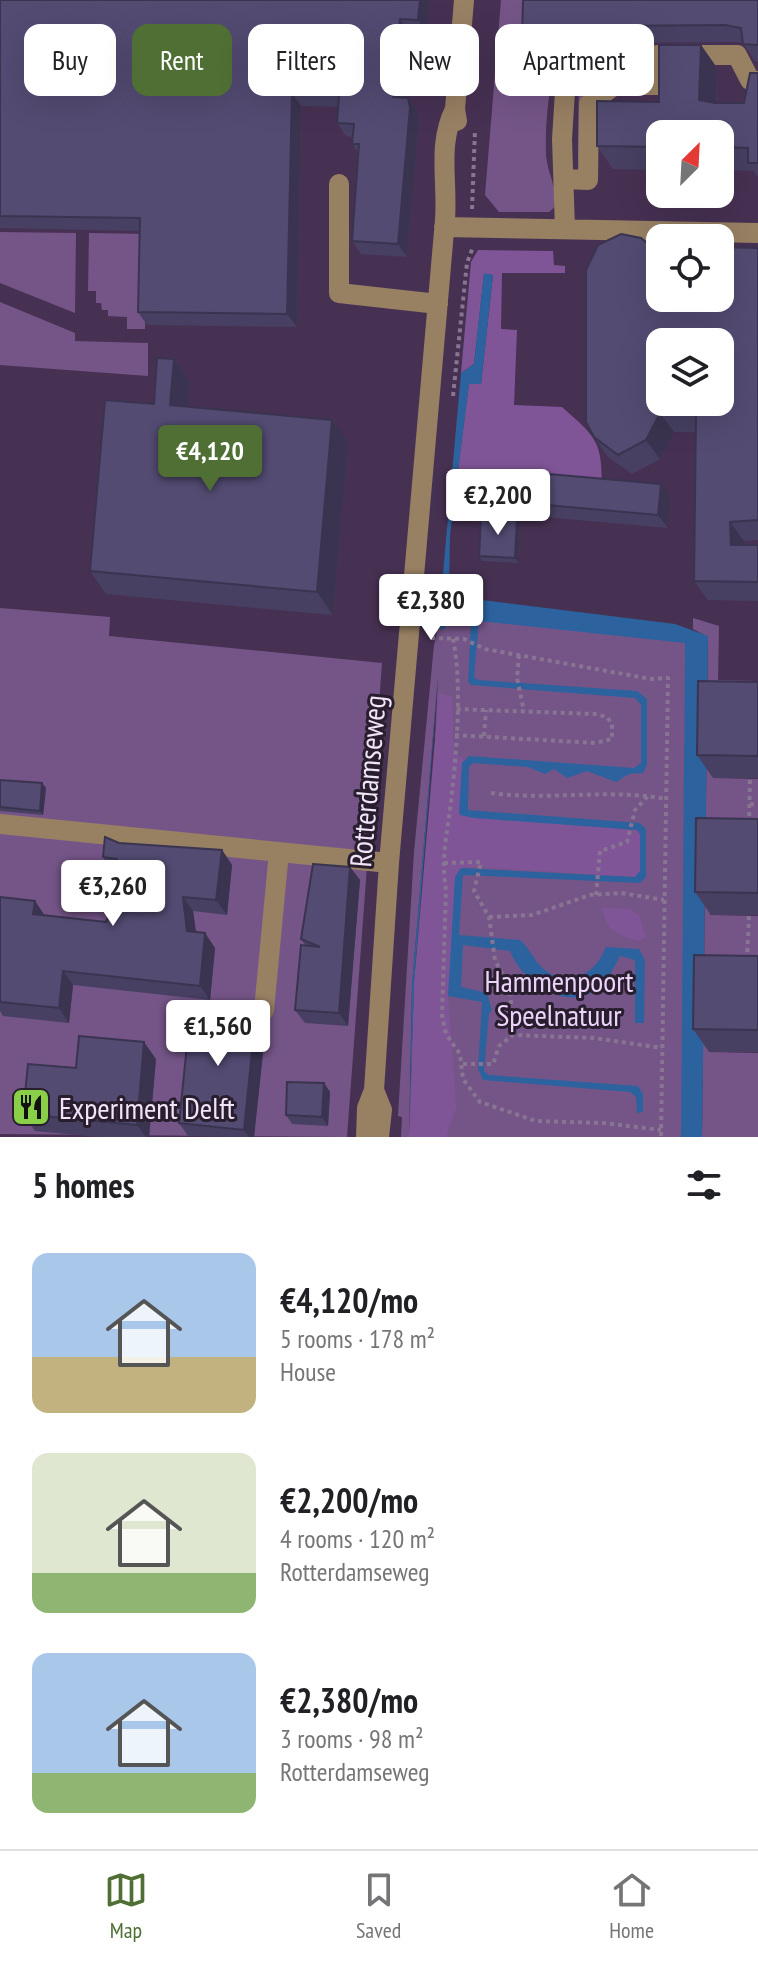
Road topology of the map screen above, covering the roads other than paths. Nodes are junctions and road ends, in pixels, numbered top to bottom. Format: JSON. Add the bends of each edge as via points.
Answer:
{"nodes":[{"id":1,"x":464,"y":0,"type":"edge"},
{"id":2,"x":758,"y":81,"type":"edge"},
{"id":3,"x":566,"y":96,"type":"edge"},
{"id":4,"x":564,"y":171,"type":"junction"},
{"id":5,"x":339,"y":184,"type":"dead end"},
{"id":6,"x":444,"y":227,"type":"junction"},
{"id":7,"x":565,"y":229,"type":"junction"},
{"id":8,"x":758,"y":233,"type":"edge"},
{"id":9,"x":438,"y":304,"type":"junction"},
{"id":10,"x":0,"y":824,"type":"edge"},
{"id":11,"x":279,"y":852,"type":"junction"},
{"id":12,"x":389,"y":863,"type":"junction"},
{"id":13,"x":264,"y":1010,"type":"dead end"},
{"id":14,"x":374,"y":1090,"type":"junction"},
{"id":15,"x":366,"y":1137,"type":"edge"},
{"id":16,"x":379,"y":1137,"type":"edge"}],
"edges":[{"from":1,"to":6,"type":"street","name":"Rotterdamseweg","via":[[455,109],[444,142]]},
{"from":2,"to":4,"type":"street","via":[[750,80],[737,55],[657,55],[657,85],[615,85],[589,104],[588,180]]},
{"from":3,"to":4,"type":"street"},
{"from":4,"to":7,"type":"street"},
{"from":5,"to":9,"type":"street","via":[[339,293]]},
{"from":6,"to":7,"type":"street"},
{"from":6,"to":9,"type":"street","name":"Rotterdamseweg"},
{"from":7,"to":8,"type":"street"},
{"from":9,"to":12,"type":"street","name":"Rotterdamseweg"},
{"from":10,"to":11,"type":"street"},
{"from":11,"to":12,"type":"street"},
{"from":11,"to":13,"type":"street"},
{"from":12,"to":14,"type":"street","name":"Rotterdamseweg"},
{"from":14,"to":15,"type":"street","name":"Rotterdamseweg"},
{"from":14,"to":16,"type":"street","name":"Rotterdamseweg","via":[[382,1110]]}]}
